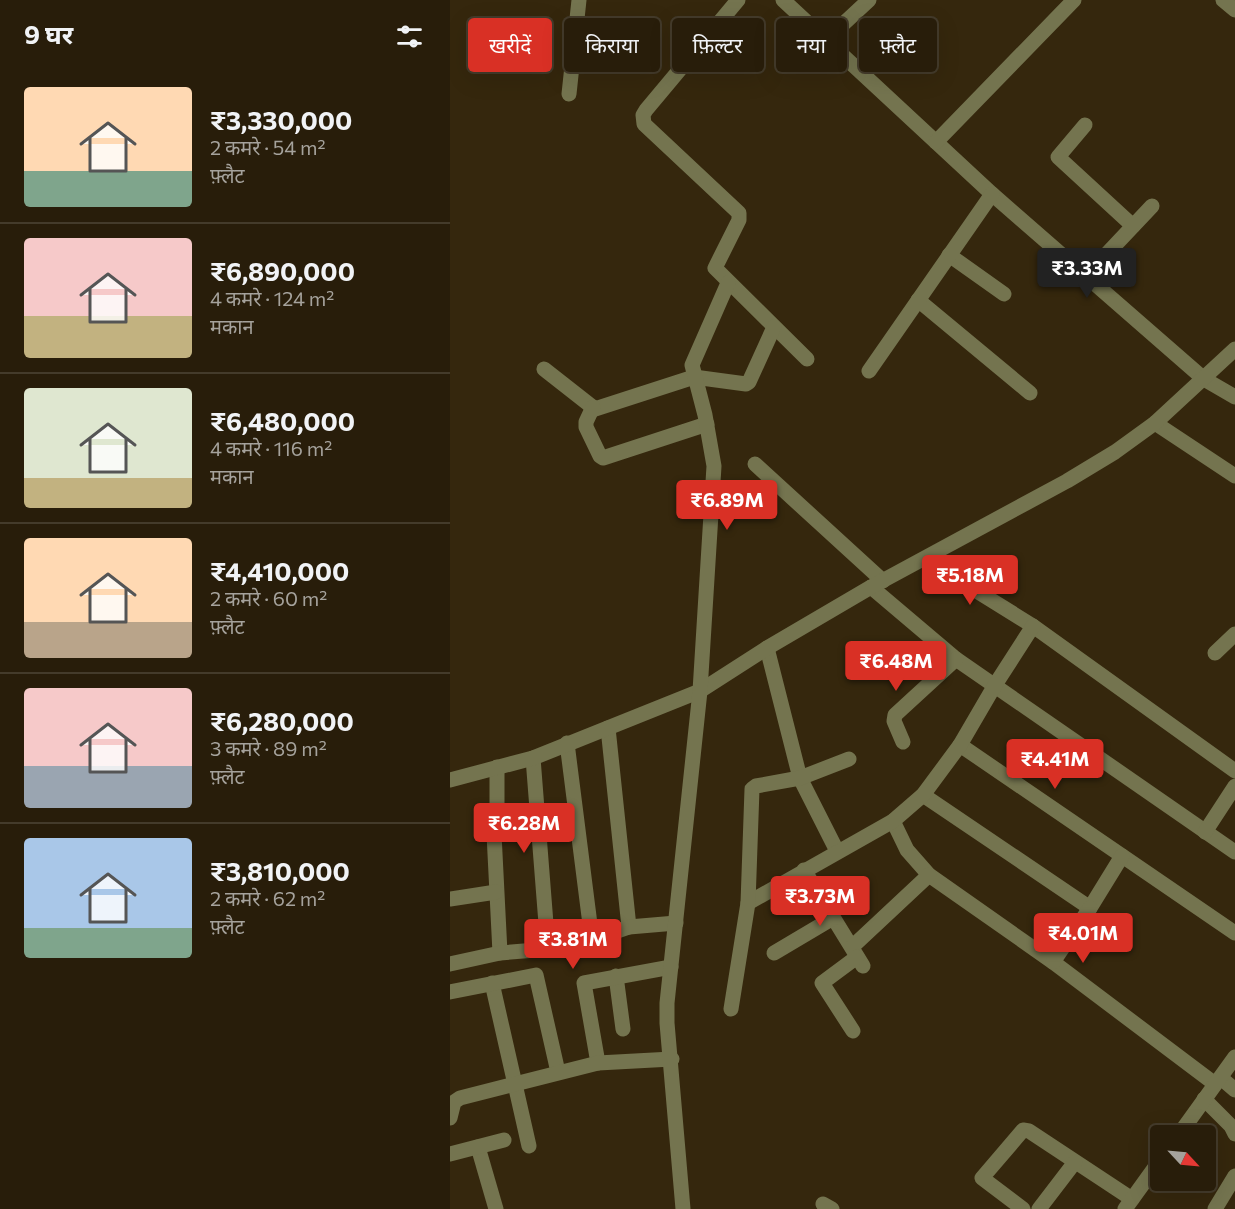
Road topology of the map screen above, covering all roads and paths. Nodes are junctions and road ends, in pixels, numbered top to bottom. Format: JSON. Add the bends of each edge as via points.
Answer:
{"nodes":[{"id":1,"x":579,"y":0,"type":"edge"},
{"id":2,"x":738,"y":0,"type":"edge"},
{"id":3,"x":783,"y":0,"type":"edge"},
{"id":4,"x":869,"y":0,"type":"edge"},
{"id":5,"x":1074,"y":0,"type":"edge"},
{"id":6,"x":1223,"y":0,"type":"edge"},
{"id":7,"x":1235,"y":10,"type":"edge"},
{"id":8,"x":802,"y":18,"type":"edge"},
{"id":9,"x":847,"y":20,"type":"edge"},
{"id":10,"x":847,"y":59,"type":"edge"},
{"id":11,"x":569,"y":94,"type":"dead end"},
{"id":12,"x":1085,"y":125,"type":"dead end"},
{"id":13,"x":936,"y":142,"type":"junction"},
{"id":14,"x":992,"y":194,"type":"junction"},
{"id":15,"x":1152,"y":206,"type":"dead end"},
{"id":16,"x":1134,"y":226,"type":"junction"},
{"id":17,"x":950,"y":255,"type":"junction"},
{"id":18,"x":1086,"y":276,"type":"junction"},
{"id":19,"x":728,"y":283,"type":"junction"},
{"id":20,"x":1004,"y":294,"type":"dead end"},
{"id":21,"x":918,"y":300,"type":"junction"},
{"id":22,"x":774,"y":327,"type":"junction"},
{"id":23,"x":1235,"y":349,"type":"edge"},
{"id":24,"x":807,"y":359,"type":"dead end"},
{"id":25,"x":544,"y":369,"type":"dead end"},
{"id":26,"x":869,"y":371,"type":"dead end"},
{"id":27,"x":694,"y":377,"type":"junction"},
{"id":28,"x":1204,"y":379,"type":"junction"},
{"id":29,"x":1030,"y":393,"type":"dead end"},
{"id":30,"x":1235,"y":396,"type":"edge"},
{"id":31,"x":593,"y":407,"type":"junction"},
{"id":32,"x":1155,"y":423,"type":"junction"},
{"id":33,"x":707,"y":424,"type":"junction"},
{"id":34,"x":755,"y":464,"type":"dead end"},
{"id":35,"x":1235,"y":477,"type":"edge"},
{"id":36,"x":925,"y":559,"type":"junction"},
{"id":37,"x":877,"y":584,"type":"junction"},
{"id":38,"x":1033,"y":626,"type":"junction"},
{"id":39,"x":1235,"y":634,"type":"edge"},
{"id":40,"x":767,"y":648,"type":"junction"},
{"id":41,"x":1215,"y":653,"type":"dead end"},
{"id":42,"x":956,"y":659,"type":"junction"},
{"id":43,"x":995,"y":685,"type":"junction"},
{"id":44,"x":700,"y":691,"type":"junction"},
{"id":45,"x":608,"y":728,"type":"junction"},
{"id":46,"x":903,"y":742,"type":"dead end"},
{"id":47,"x":567,"y":743,"type":"junction"},
{"id":48,"x":960,"y":745,"type":"junction"},
{"id":49,"x":533,"y":758,"type":"junction"},
{"id":50,"x":849,"y":759,"type":"dead end"},
{"id":51,"x":497,"y":767,"type":"junction"},
{"id":52,"x":1235,"y":771,"type":"edge"},
{"id":53,"x":800,"y":778,"type":"junction"},
{"id":54,"x":450,"y":780,"type":"edge"},
{"id":55,"x":1235,"y":786,"type":"edge"},
{"id":56,"x":923,"y":795,"type":"junction"},
{"id":57,"x":893,"y":821,"type":"junction"},
{"id":58,"x":1205,"y":832,"type":"junction"},
{"id":59,"x":837,"y":851,"type":"junction"},
{"id":60,"x":1235,"y":852,"type":"edge"},
{"id":61,"x":1122,"y":856,"type":"junction"},
{"id":62,"x":804,"y":870,"type":"junction"},
{"id":63,"x":929,"y":874,"type":"junction"},
{"id":64,"x":495,"y":892,"type":"junction"},
{"id":65,"x":450,"y":899,"type":"edge"},
{"id":66,"x":748,"y":903,"type":"junction"},
{"id":67,"x":1090,"y":908,"type":"junction"},
{"id":68,"x":833,"y":918,"type":"junction"},
{"id":69,"x":676,"y":923,"type":"junction"},
{"id":70,"x":629,"y":927,"type":"junction"},
{"id":71,"x":1235,"y":933,"type":"edge"},
{"id":72,"x":592,"y":940,"type":"junction"},
{"id":73,"x":548,"y":949,"type":"junction"},
{"id":74,"x":774,"y":953,"type":"dead end"},
{"id":75,"x":500,"y":954,"type":"junction"},
{"id":76,"x":857,"y":957,"type":"junction"},
{"id":77,"x":1053,"y":962,"type":"junction"},
{"id":78,"x":450,"y":964,"type":"edge"},
{"id":79,"x":671,"y":967,"type":"junction"},
{"id":80,"x":616,"y":976,"type":"junction"},
{"id":81,"x":492,"y":983,"type":"junction"},
{"id":82,"x":450,"y":992,"type":"edge"},
{"id":83,"x":731,"y":1009,"type":"dead end"},
{"id":84,"x":623,"y":1029,"type":"dead end"},
{"id":85,"x":853,"y":1031,"type":"dead end"},
{"id":86,"x":1235,"y":1057,"type":"edge"},
{"id":87,"x":672,"y":1059,"type":"junction"},
{"id":88,"x":598,"y":1063,"type":"junction"},
{"id":89,"x":558,"y":1072,"type":"junction"},
{"id":90,"x":1218,"y":1081,"type":"junction"},
{"id":91,"x":514,"y":1084,"type":"junction"},
{"id":92,"x":1235,"y":1090,"type":"edge"},
{"id":93,"x":1204,"y":1099,"type":"junction"},
{"id":94,"x":450,"y":1118,"type":"edge"},
{"id":95,"x":1186,"y":1125,"type":"edge"},
{"id":96,"x":1235,"y":1134,"type":"edge"},
{"id":97,"x":504,"y":1140,"type":"dead end"},
{"id":98,"x":529,"y":1146,"type":"dead end"},
{"id":99,"x":478,"y":1147,"type":"junction"},
{"id":100,"x":450,"y":1154,"type":"edge"},
{"id":101,"x":1075,"y":1162,"type":"junction"},
{"id":102,"x":1150,"y":1174,"type":"edge"},
{"id":103,"x":1235,"y":1176,"type":"edge"},
{"id":104,"x":1129,"y":1204,"type":"edge"},
{"id":105,"x":496,"y":1209,"type":"edge"},
{"id":106,"x":683,"y":1209,"type":"edge"},
{"id":107,"x":1023,"y":1209,"type":"edge"},
{"id":108,"x":1039,"y":1209,"type":"edge"},
{"id":109,"x":1215,"y":1209,"type":"edge"}],
"edges":[{"from":1,"to":11,"type":"street"},
{"from":2,"to":19,"type":"street","via":[[646,110],[643,120],[740,216],[715,267]]},
{"from":3,"to":8,"type":"street"},
{"from":4,"to":9,"type":"street"},
{"from":5,"to":13,"type":"street"},
{"from":6,"to":7,"type":"street"},
{"from":10,"to":13,"type":"street"},
{"from":12,"to":16,"type":"street","via":[[1058,157]]},
{"from":13,"to":14,"type":"street"},
{"from":14,"to":17,"type":"street"},
{"from":14,"to":18,"type":"street"},
{"from":15,"to":16,"type":"street"},
{"from":16,"to":18,"type":"street"},
{"from":17,"to":20,"type":"street"},
{"from":17,"to":21,"type":"street"},
{"from":18,"to":28,"type":"street"},
{"from":19,"to":22,"type":"street"},
{"from":19,"to":27,"type":"street","via":[[692,365]]},
{"from":21,"to":26,"type":"street"},
{"from":21,"to":29,"type":"street"},
{"from":22,"to":24,"type":"street"},
{"from":22,"to":27,"type":"street","via":[[748,383]]},
{"from":23,"to":28,"type":"street"},
{"from":25,"to":31,"type":"street"},
{"from":27,"to":31,"type":"street"},
{"from":27,"to":33,"type":"street"},
{"from":28,"to":30,"type":"street"},
{"from":28,"to":32,"type":"street"},
{"from":31,"to":33,"type":"street","via":[[586,427],[603,458]]},
{"from":32,"to":35,"type":"street"},
{"from":32,"to":36,"type":"street","via":[[1067,481]]},
{"from":33,"to":44,"type":"street","via":[[714,466]]},
{"from":34,"to":37,"type":"street"},
{"from":36,"to":37,"type":"street"},
{"from":36,"to":38,"type":"street"},
{"from":37,"to":40,"type":"street"},
{"from":37,"to":42,"type":"street"},
{"from":38,"to":43,"type":"street"},
{"from":38,"to":52,"type":"street"},
{"from":39,"to":41,"type":"street"},
{"from":40,"to":44,"type":"street"},
{"from":40,"to":53,"type":"street"},
{"from":42,"to":43,"type":"street"},
{"from":42,"to":46,"type":"street","via":[[895,715]]},
{"from":43,"to":48,"type":"street"},
{"from":43,"to":58,"type":"street"},
{"from":44,"to":45,"type":"street"},
{"from":44,"to":69,"type":"street"},
{"from":45,"to":47,"type":"street"},
{"from":45,"to":70,"type":"street"},
{"from":47,"to":49,"type":"street"},
{"from":47,"to":72,"type":"street"},
{"from":48,"to":56,"type":"street"},
{"from":48,"to":61,"type":"street"},
{"from":49,"to":51,"type":"street"},
{"from":49,"to":73,"type":"street"},
{"from":50,"to":53,"type":"street"},
{"from":51,"to":54,"type":"street"},
{"from":51,"to":64,"type":"street","via":[[496,809],[492,814]]},
{"from":53,"to":59,"type":"street"},
{"from":53,"to":66,"type":"street","via":[[752,789]]},
{"from":55,"to":58,"type":"street"},
{"from":56,"to":57,"type":"street"},
{"from":56,"to":67,"type":"street"},
{"from":57,"to":59,"type":"street"},
{"from":57,"to":63,"type":"street","via":[[907,850]]},
{"from":58,"to":60,"type":"street"},
{"from":59,"to":62,"type":"street"},
{"from":61,"to":67,"type":"street"},
{"from":61,"to":71,"type":"street"},
{"from":62,"to":66,"type":"street"},
{"from":62,"to":68,"type":"street"},
{"from":63,"to":76,"type":"street"},
{"from":63,"to":77,"type":"street"},
{"from":64,"to":65,"type":"street"},
{"from":64,"to":75,"type":"street"},
{"from":66,"to":83,"type":"street"},
{"from":67,"to":77,"type":"street"},
{"from":68,"to":74,"type":"street"},
{"from":68,"to":76,"type":"street"},
{"from":69,"to":70,"type":"street"},
{"from":69,"to":79,"type":"street"},
{"from":70,"to":72,"type":"street"},
{"from":72,"to":73,"type":"street"},
{"from":73,"to":75,"type":"street"},
{"from":75,"to":78,"type":"street"},
{"from":76,"to":85,"type":"street","via":[[822,983]]},
{"from":77,"to":90,"type":"street"},
{"from":79,"to":80,"type":"street"},
{"from":79,"to":87,"type":"street","via":[[667,1023]]},
{"from":80,"to":84,"type":"street"},
{"from":80,"to":88,"type":"street","via":[[584,983]]},
{"from":81,"to":82,"type":"street"},
{"from":81,"to":89,"type":"street","via":[[536,976]]},
{"from":81,"to":91,"type":"street"},
{"from":86,"to":90,"type":"street"},
{"from":87,"to":88,"type":"street"},
{"from":87,"to":106,"type":"street"},
{"from":88,"to":89,"type":"street"},
{"from":89,"to":91,"type":"street"},
{"from":90,"to":92,"type":"street"},
{"from":90,"to":93,"type":"street"},
{"from":91,"to":94,"type":"street","via":[[457,1100]]},
{"from":91,"to":98,"type":"street"},
{"from":93,"to":95,"type":"street"},
{"from":93,"to":96,"type":"street"},
{"from":97,"to":99,"type":"street"},
{"from":99,"to":100,"type":"street"},
{"from":99,"to":105,"type":"street"},
{"from":101,"to":104,"type":"street"},
{"from":101,"to":107,"type":"street","via":[[1029,1131],[1021,1131],[981,1178]]},
{"from":101,"to":108,"type":"street"},
{"from":102,"to":104,"type":"street"},
{"from":103,"to":109,"type":"street"}]}
